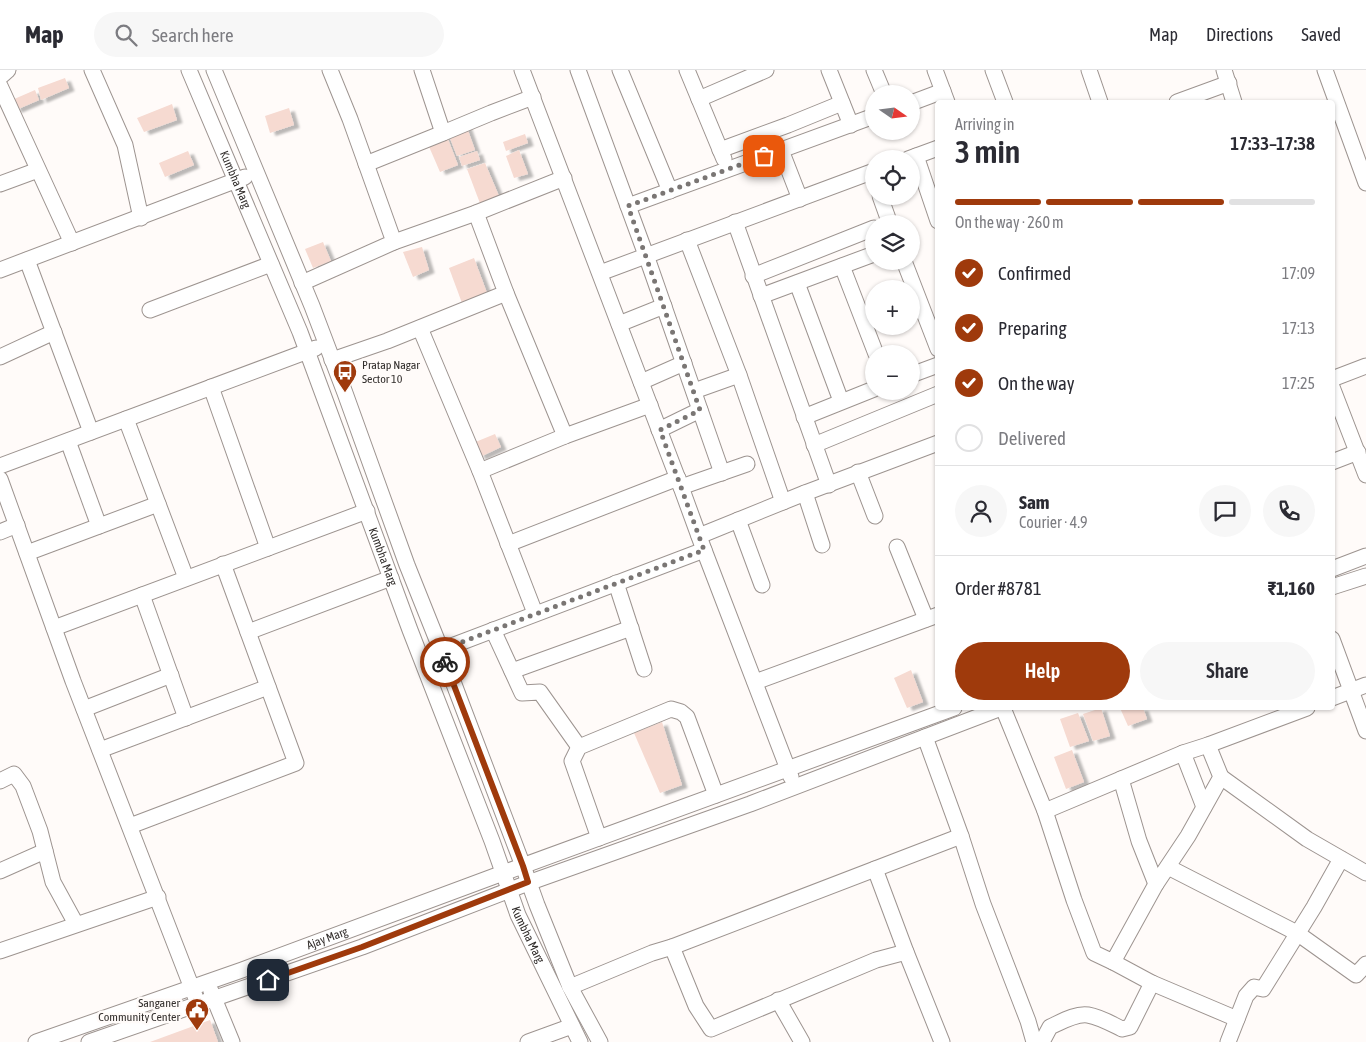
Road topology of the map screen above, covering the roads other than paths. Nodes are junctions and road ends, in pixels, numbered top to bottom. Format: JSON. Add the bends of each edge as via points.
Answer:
{"nodes":[{"id":1,"x":8,"y":70,"type":"edge"},
{"id":2,"x":92,"y":70,"type":"edge"},
{"id":3,"x":189,"y":70,"type":"edge"},
{"id":4,"x":214,"y":70,"type":"edge"},
{"id":5,"x":330,"y":70,"type":"edge"},
{"id":6,"x":422,"y":70,"type":"edge"},
{"id":7,"x":578,"y":70,"type":"edge"},
{"id":8,"x":620,"y":70,"type":"edge"},
{"id":9,"x":687,"y":70,"type":"edge"},
{"id":10,"x":766,"y":70,"type":"edge"},
{"id":11,"x":829,"y":70,"type":"edge"},
{"id":12,"x":874,"y":70,"type":"edge"},
{"id":13,"x":935,"y":70,"type":"edge"},
{"id":14,"x":993,"y":70,"type":"edge"},
{"id":15,"x":1089,"y":70,"type":"edge"},
{"id":16,"x":1324,"y":70,"type":"edge"},
{"id":17,"x":528,"y":72,"type":"edge"},
{"id":18,"x":0,"y":77,"type":"edge"},
{"id":19,"x":1226,"y":77,"type":"edge"},
{"id":20,"x":880,"y":85,"type":"edge"},
{"id":21,"x":0,"y":86,"type":"edge"},
{"id":22,"x":533,"y":97,"type":"junction"},
{"id":23,"x":945,"y":97,"type":"edge"},
{"id":24,"x":699,"y":99,"type":"junction"},
{"id":25,"x":1004,"y":100,"type":"edge"},
{"id":26,"x":1099,"y":100,"type":"edge"},
{"id":27,"x":1181,"y":100,"type":"edge"},
{"id":28,"x":1233,"y":100,"type":"edge"},
{"id":29,"x":1331,"y":100,"type":"edge"},
{"id":30,"x":920,"y":101,"type":"edge"},
{"id":31,"x":842,"y":103,"type":"junction"},
{"id":32,"x":1335,"y":115,"type":"edge"},
{"id":33,"x":865,"y":120,"type":"edge"},
{"id":34,"x":851,"y":125,"type":"junction"},
{"id":35,"x":1339,"y":132,"type":"edge"},
{"id":36,"x":443,"y":133,"type":"junction"},
{"id":37,"x":935,"y":149,"type":"edge"},
{"id":38,"x":720,"y":150,"type":"junction"},
{"id":39,"x":781,"y":150,"type":"junction"},
{"id":40,"x":920,"y":154,"type":"edge"},
{"id":41,"x":366,"y":164,"type":"junction"},
{"id":42,"x":1363,"y":165,"type":"edge"},
{"id":43,"x":728,"y":169,"type":"junction"},
{"id":44,"x":38,"y":170,"type":"junction"},
{"id":45,"x":256,"y":172,"type":"junction"},
{"id":46,"x":865,"y":177,"type":"edge"},
{"id":47,"x":920,"y":177,"type":"edge"},
{"id":48,"x":564,"y":178,"type":"junction"},
{"id":49,"x":236,"y":182,"type":"junction"},
{"id":50,"x":1366,"y":183,"type":"edge"},
{"id":51,"x":0,"y":184,"type":"edge"},
{"id":52,"x":670,"y":190,"type":"junction"},
{"id":53,"x":800,"y":199,"type":"junction"},
{"id":54,"x":628,"y":206,"type":"junction"},
{"id":55,"x":476,"y":213,"type":"junction"},
{"id":56,"x":935,"y":214,"type":"edge"},
{"id":57,"x":141,"y":218,"type":"junction"},
{"id":58,"x":735,"y":222,"type":"junction"},
{"id":59,"x":865,"y":232,"type":"edge"},
{"id":60,"x":688,"y":240,"type":"junction"},
{"id":61,"x":394,"y":242,"type":"junction"},
{"id":62,"x":72,"y":244,"type":"junction"},
{"id":63,"x":646,"y":255,"type":"junction"},
{"id":64,"x":865,"y":257,"type":"edge"},
{"id":65,"x":27,"y":260,"type":"junction"},
{"id":66,"x":271,"y":264,"type":"junction"},
{"id":67,"x":842,"y":266,"type":"junction"},
{"id":68,"x":0,"y":270,"type":"edge"},
{"id":69,"x":907,"y":270,"type":"edge"},
{"id":70,"x":600,"y":273,"type":"junction"},
{"id":71,"x":753,"y":276,"type":"junction"},
{"id":72,"x":302,"y":283,"type":"junction"},
{"id":73,"x":797,"y":284,"type":"junction"},
{"id":74,"x":506,"y":293,"type":"junction"},
{"id":75,"x":761,"y":296,"type":"junction"},
{"id":76,"x":664,"y":306,"type":"junction"},
{"id":77,"x":150,"y":310,"type":"dead end"},
{"id":78,"x":619,"y":324,"type":"junction"},
{"id":79,"x":420,"y":328,"type":"junction"},
{"id":80,"x":54,"y":332,"type":"junction"},
{"id":81,"x":935,"y":341,"type":"edge"},
{"id":82,"x":326,"y":344,"type":"junction"},
{"id":83,"x":873,"y":345,"type":"edge"},
{"id":84,"x":307,"y":351,"type":"junction"},
{"id":85,"x":0,"y":357,"type":"edge"},
{"id":86,"x":332,"y":360,"type":"junction"},
{"id":87,"x":684,"y":363,"type":"junction"},
{"id":88,"x":935,"y":366,"type":"edge"},
{"id":89,"x":1366,"y":366,"type":"edge"},
{"id":90,"x":920,"y":372,"type":"edge"},
{"id":91,"x":739,"y":375,"type":"junction"},
{"id":92,"x":1335,"y":378,"type":"edge"},
{"id":93,"x":641,"y":382,"type":"junction"},
{"id":94,"x":211,"y":387,"type":"junction"},
{"id":95,"x":694,"y":391,"type":"junction"},
{"id":96,"x":865,"y":393,"type":"edge"},
{"id":97,"x":1335,"y":394,"type":"edge"},
{"id":98,"x":935,"y":395,"type":"edge"},
{"id":99,"x":841,"y":402,"type":"junction"},
{"id":100,"x":650,"y":405,"type":"junction"},
{"id":101,"x":700,"y":410,"type":"junction"},
{"id":102,"x":804,"y":417,"type":"junction"},
{"id":103,"x":126,"y":419,"type":"junction"},
{"id":104,"x":660,"y":430,"type":"junction"},
{"id":105,"x":91,"y":432,"type":"junction"},
{"id":106,"x":565,"y":436,"type":"junction"},
{"id":107,"x":68,"y":441,"type":"junction"},
{"id":108,"x":935,"y":444,"type":"edge"},
{"id":109,"x":814,"y":445,"type":"junction"},
{"id":110,"x":1358,"y":452,"type":"junction"},
{"id":111,"x":1335,"y":461,"type":"edge"},
{"id":112,"x":747,"y":464,"type":"dead end"},
{"id":113,"x":0,"y":466,"type":"edge"},
{"id":114,"x":480,"y":471,"type":"junction"},
{"id":115,"x":858,"y":472,"type":"junction"},
{"id":116,"x":722,"y":473,"type":"junction"},
{"id":117,"x":1366,"y":475,"type":"edge"},
{"id":118,"x":0,"y":479,"type":"edge"},
{"id":119,"x":679,"y":483,"type":"junction"},
{"id":120,"x":829,"y":485,"type":"junction"},
{"id":121,"x":805,"y":493,"type":"junction"},
{"id":122,"x":783,"y":502,"type":"junction"},
{"id":123,"x":158,"y":504,"type":"junction"},
{"id":124,"x":367,"y":511,"type":"junction"},
{"id":125,"x":874,"y":516,"type":"dead end"},
{"id":126,"x":738,"y":520,"type":"junction"},
{"id":127,"x":17,"y":525,"type":"junction"},
{"id":128,"x":99,"y":526,"type":"junction"},
{"id":129,"x":0,"y":532,"type":"edge"},
{"id":130,"x":701,"y":543,"type":"junction"},
{"id":131,"x":508,"y":544,"type":"junction"},
{"id":132,"x":822,"y":546,"type":"dead end"},
{"id":133,"x":897,"y":547,"type":"dead end"},
{"id":134,"x":268,"y":548,"type":"junction"},
{"id":135,"x":27,"y":553,"type":"junction"},
{"id":136,"x":1366,"y":556,"type":"edge"},
{"id":137,"x":224,"y":564,"type":"junction"},
{"id":138,"x":1335,"y":568,"type":"edge"},
{"id":139,"x":1366,"y":576,"type":"edge"},
{"id":140,"x":186,"y":578,"type":"junction"},
{"id":141,"x":391,"y":578,"type":"junction"},
{"id":142,"x":616,"y":583,"type":"junction"},
{"id":143,"x":762,"y":585,"type":"dead end"},
{"id":144,"x":1335,"y":586,"type":"edge"},
{"id":145,"x":142,"y":595,"type":"junction"},
{"id":146,"x":535,"y":613,"type":"junction"},
{"id":147,"x":932,"y":617,"type":"edge"},
{"id":148,"x":54,"y":628,"type":"junction"},
{"id":149,"x":631,"y":628,"type":"junction"},
{"id":150,"x":493,"y":630,"type":"junction"},
{"id":151,"x":248,"y":632,"type":"junction"},
{"id":152,"x":1335,"y":647,"type":"edge"},
{"id":153,"x":441,"y":650,"type":"junction"},
{"id":154,"x":644,"y":670,"type":"dead end"},
{"id":155,"x":512,"y":671,"type":"junction"},
{"id":156,"x":171,"y":675,"type":"junction"},
{"id":157,"x":755,"y":682,"type":"junction"},
{"id":158,"x":1366,"y":686,"type":"edge"},
{"id":159,"x":268,"y":687,"type":"junction"},
{"id":160,"x":1351,"y":690,"type":"junction"},
{"id":161,"x":1335,"y":697,"type":"edge"},
{"id":162,"x":84,"y":709,"type":"junction"},
{"id":163,"x":948,"y":710,"type":"edge"},
{"id":164,"x":997,"y":710,"type":"edge"},
{"id":165,"x":1003,"y":710,"type":"edge"},
{"id":166,"x":1302,"y":710,"type":"edge"},
{"id":167,"x":186,"y":718,"type":"junction"},
{"id":168,"x":1366,"y":731,"type":"edge"},
{"id":169,"x":924,"y":737,"type":"junction"},
{"id":170,"x":1208,"y":745,"type":"junction"},
{"id":171,"x":579,"y":747,"type":"junction"},
{"id":172,"x":100,"y":750,"type":"junction"},
{"id":173,"x":1183,"y":753,"type":"junction"},
{"id":174,"x":788,"y":768,"type":"junction"},
{"id":175,"x":1221,"y":777,"type":"junction"},
{"id":176,"x":1121,"y":779,"type":"junction"},
{"id":177,"x":0,"y":781,"type":"edge"},
{"id":178,"x":795,"y":787,"type":"junction"},
{"id":179,"x":716,"y":795,"type":"junction"},
{"id":180,"x":1204,"y":807,"type":"junction"},
{"id":181,"x":1045,"y":811,"type":"junction"},
{"id":182,"x":130,"y":826,"type":"junction"},
{"id":183,"x":961,"y":836,"type":"junction"},
{"id":184,"x":599,"y":838,"type":"junction"},
{"id":185,"x":45,"y":851,"type":"junction"},
{"id":186,"x":1341,"y":859,"type":"junction"},
{"id":187,"x":523,"y":866,"type":"junction"},
{"id":188,"x":1168,"y":867,"type":"junction"},
{"id":189,"x":875,"y":869,"type":"junction"},
{"id":190,"x":0,"y":871,"type":"edge"},
{"id":191,"x":503,"y":873,"type":"junction"},
{"id":192,"x":1366,"y":873,"type":"edge"},
{"id":193,"x":528,"y":882,"type":"junction"},
{"id":194,"x":1156,"y":884,"type":"junction"},
{"id":195,"x":509,"y":890,"type":"junction"},
{"id":196,"x":158,"y":897,"type":"junction"},
{"id":197,"x":76,"y":924,"type":"junction"},
{"id":198,"x":1297,"y":933,"type":"junction"},
{"id":199,"x":672,"y":947,"type":"junction"},
{"id":200,"x":0,"y":951,"type":"edge"},
{"id":201,"x":906,"y":952,"type":"junction"},
{"id":202,"x":1113,"y":962,"type":"junction"},
{"id":203,"x":1366,"y":964,"type":"edge"},
{"id":204,"x":1152,"y":983,"type":"junction"},
{"id":205,"x":200,"y":985,"type":"junction"},
{"id":206,"x":570,"y":987,"type":"junction"},
{"id":207,"x":214,"y":999,"type":"junction"},
{"id":208,"x":778,"y":1000,"type":"junction"},
{"id":209,"x":198,"y":1004,"type":"junction"},
{"id":210,"x":1237,"y":1019,"type":"junction"},
{"id":211,"x":572,"y":1026,"type":"junction"},
{"id":212,"x":715,"y":1036,"type":"edge"},
{"id":213,"x":36,"y":1042,"type":"edge"},
{"id":214,"x":89,"y":1042,"type":"edge"},
{"id":215,"x":232,"y":1042,"type":"edge"},
{"id":216,"x":528,"y":1042,"type":"edge"},
{"id":217,"x":580,"y":1042,"type":"edge"},
{"id":218,"x":600,"y":1042,"type":"edge"},
{"id":219,"x":802,"y":1042,"type":"edge"},
{"id":220,"x":942,"y":1042,"type":"edge"},
{"id":221,"x":1034,"y":1042,"type":"edge"},
{"id":222,"x":1042,"y":1042,"type":"edge"},
{"id":223,"x":1228,"y":1042,"type":"edge"}],
"edges":[{"from":1,"to":18,"type":"street"},
{"from":2,"to":57,"type":"street","via":[[124,145]]},
{"from":3,"to":49,"type":"street","name":"Kumbha Marg"},
{"from":4,"to":45,"type":"street","name":"Kumbha Marg"},
{"from":5,"to":41,"type":"street"},
{"from":6,"to":36,"type":"street"},
{"from":7,"to":54,"type":"street"},
{"from":8,"to":52,"type":"street"},
{"from":9,"to":24,"type":"street"},
{"from":10,"to":24,"type":"street"},
{"from":11,"to":31,"type":"street"},
{"from":12,"to":20,"type":"street"},
{"from":13,"to":23,"type":"street"},
{"from":14,"to":25,"type":"street"},
{"from":15,"to":26,"type":"street"},
{"from":16,"to":29,"type":"street"},
{"from":17,"to":22,"type":"street"},
{"from":19,"to":27,"type":"street"},
{"from":19,"to":28,"type":"street"},
{"from":21,"to":44,"type":"street"},
{"from":22,"to":36,"type":"street"},
{"from":22,"to":48,"type":"street"},
{"from":23,"to":30,"type":"street"},
{"from":24,"to":38,"type":"street"},
{"from":31,"to":34,"type":"street"},
{"from":31,"to":38,"type":"street"},
{"from":32,"to":35,"type":"street"},
{"from":33,"to":34,"type":"street"},
{"from":34,"to":39,"type":"street"},
{"from":35,"to":42,"type":"street"},
{"from":36,"to":41,"type":"street"},
{"from":37,"to":40,"type":"street"},
{"from":38,"to":43,"type":"street"},
{"from":39,"to":43,"type":"street"},
{"from":39,"to":53,"type":"street"},
{"from":41,"to":61,"type":"street"},
{"from":42,"to":50,"type":"street"},
{"from":43,"to":52,"type":"street"},
{"from":44,"to":51,"type":"street"},
{"from":44,"to":62,"type":"street"},
{"from":45,"to":49,"type":"street"},
{"from":45,"to":72,"type":"street","name":"Kumbha Marg"},
{"from":46,"to":53,"type":"street"},
{"from":47,"to":56,"type":"street"},
{"from":48,"to":55,"type":"street"},
{"from":48,"to":70,"type":"street"},
{"from":49,"to":57,"type":"street"},
{"from":49,"to":66,"type":"street","name":"Kumbha Marg"},
{"from":52,"to":54,"type":"street"},
{"from":53,"to":58,"type":"street"},
{"from":54,"to":63,"type":"street"},
{"from":55,"to":61,"type":"street"},
{"from":55,"to":74,"type":"street"},
{"from":57,"to":62,"type":"street"},
{"from":58,"to":60,"type":"street"},
{"from":58,"to":71,"type":"street"},
{"from":59,"to":71,"type":"street"},
{"from":60,"to":63,"type":"street"},
{"from":60,"to":91,"type":"street"},
{"from":61,"to":72,"type":"street"},
{"from":62,"to":65,"type":"street"},
{"from":63,"to":70,"type":"street"},
{"from":63,"to":76,"type":"street"},
{"from":64,"to":67,"type":"street"},
{"from":65,"to":68,"type":"street"},
{"from":65,"to":80,"type":"street"},
{"from":66,"to":77,"type":"street"},
{"from":66,"to":84,"type":"street","name":"Kumbha Marg"},
{"from":67,"to":73,"type":"street"},
{"from":67,"to":83,"type":"street"},
{"from":69,"to":81,"type":"street"},
{"from":70,"to":78,"type":"street"},
{"from":71,"to":75,"type":"street"},
{"from":72,"to":82,"type":"street","name":"Kumbha Marg"},
{"from":73,"to":75,"type":"street"},
{"from":73,"to":99,"type":"street"},
{"from":74,"to":79,"type":"street"},
{"from":74,"to":106,"type":"street"},
{"from":75,"to":102,"type":"street"},
{"from":76,"to":78,"type":"street"},
{"from":76,"to":87,"type":"street"},
{"from":78,"to":93,"type":"street"},
{"from":79,"to":86,"type":"street"},
{"from":79,"to":114,"type":"street"},
{"from":80,"to":85,"type":"street"},
{"from":80,"to":105,"type":"street"},
{"from":82,"to":84,"type":"street"},
{"from":82,"to":86,"type":"street","name":"Kumbha Marg"},
{"from":84,"to":94,"type":"street"},
{"from":84,"to":124,"type":"street","name":"Kumbha Marg"},
{"from":86,"to":153,"type":"street","name":"Kumbha Marg"},
{"from":87,"to":93,"type":"street"},
{"from":87,"to":95,"type":"street"},
{"from":88,"to":90,"type":"street"},
{"from":89,"to":92,"type":"street"},
{"from":91,"to":95,"type":"street"},
{"from":91,"to":122,"type":"street"},
{"from":93,"to":100,"type":"street"},
{"from":94,"to":103,"type":"street"},
{"from":94,"to":134,"type":"street"},
{"from":95,"to":101,"type":"street"},
{"from":96,"to":99,"type":"street"},
{"from":97,"to":110,"type":"street"},
{"from":98,"to":109,"type":"street"},
{"from":99,"to":102,"type":"street"},
{"from":100,"to":104,"type":"street"},
{"from":100,"to":106,"type":"street"},
{"from":101,"to":104,"type":"street"},
{"from":101,"to":116,"type":"street"},
{"from":102,"to":109,"type":"street"},
{"from":103,"to":105,"type":"street"},
{"from":103,"to":123,"type":"street"},
{"from":104,"to":119,"type":"street"},
{"from":105,"to":107,"type":"street"},
{"from":106,"to":114,"type":"street"},
{"from":107,"to":113,"type":"street"},
{"from":107,"to":128,"type":"street"},
{"from":108,"to":115,"type":"street"},
{"from":109,"to":120,"type":"street"},
{"from":110,"to":111,"type":"street"},
{"from":110,"to":117,"type":"street"},
{"from":112,"to":116,"type":"street"},
{"from":114,"to":131,"type":"street"},
{"from":115,"to":120,"type":"street"},
{"from":115,"to":125,"type":"street"},
{"from":116,"to":119,"type":"street"},
{"from":118,"to":127,"type":"street"},
{"from":119,"to":130,"type":"street"},
{"from":119,"to":131,"type":"street"},
{"from":120,"to":121,"type":"street"},
{"from":121,"to":122,"type":"street"},
{"from":121,"to":132,"type":"street"},
{"from":122,"to":126,"type":"street"},
{"from":123,"to":128,"type":"street"},
{"from":123,"to":140,"type":"street"},
{"from":124,"to":134,"type":"street"},
{"from":124,"to":141,"type":"street","name":"Kumbha Marg"},
{"from":126,"to":130,"type":"street"},
{"from":126,"to":143,"type":"street"},
{"from":127,"to":129,"type":"street"},
{"from":127,"to":135,"type":"street"},
{"from":128,"to":135,"type":"street"},
{"from":130,"to":142,"type":"street"},
{"from":130,"to":157,"type":"street"},
{"from":131,"to":146,"type":"street"},
{"from":133,"to":147,"type":"street"},
{"from":134,"to":137,"type":"street"},
{"from":135,"to":148,"type":"street"},
{"from":136,"to":138,"type":"street"},
{"from":137,"to":140,"type":"street"},
{"from":137,"to":151,"type":"street"},
{"from":139,"to":144,"type":"street"},
{"from":140,"to":145,"type":"street"},
{"from":141,"to":151,"type":"street"},
{"from":141,"to":191,"type":"street","name":"Kumbha Marg"},
{"from":142,"to":146,"type":"street"},
{"from":142,"to":149,"type":"street"},
{"from":145,"to":148,"type":"street"},
{"from":145,"to":156,"type":"street"},
{"from":146,"to":150,"type":"street"},
{"from":147,"to":157,"type":"street"},
{"from":148,"to":162,"type":"street"},
{"from":149,"to":154,"type":"street"},
{"from":149,"to":155,"type":"street"},
{"from":150,"to":153,"type":"street"},
{"from":150,"to":155,"type":"street"},
{"from":151,"to":159,"type":"street"},
{"from":152,"to":160,"type":"street"},
{"from":153,"to":187,"type":"street","name":"Kumbha Marg"},
{"from":155,"to":171,"type":"street","via":[[522,693],[540,692]]},
{"from":156,"to":162,"type":"street"},
{"from":156,"to":167,"type":"street"},
{"from":157,"to":174,"type":"street"},
{"from":158,"to":160,"type":"street"},
{"from":159,"to":167,"type":"street"},
{"from":159,"to":182,"type":"street","via":[[296,763]]},
{"from":160,"to":161,"type":"street"},
{"from":160,"to":168,"type":"street"},
{"from":162,"to":172,"type":"street"},
{"from":163,"to":174,"type":"street","name":"Ajay Marg"},
{"from":164,"to":169,"type":"street","name":"Ajay Marg"},
{"from":165,"to":181,"type":"street"},
{"from":166,"to":170,"type":"street"},
{"from":167,"to":172,"type":"street"},
{"from":169,"to":178,"type":"street","name":"Ajay Marg"},
{"from":169,"to":183,"type":"street"},
{"from":170,"to":173,"type":"street"},
{"from":170,"to":175,"type":"street"},
{"from":171,"to":179,"type":"street","via":[[671,709],[681,712],[687,717]]},
{"from":171,"to":184,"type":"street","via":[[572,761]]},
{"from":172,"to":182,"type":"street"},
{"from":173,"to":176,"type":"street"},
{"from":173,"to":180,"type":"street"},
{"from":174,"to":178,"type":"street"},
{"from":174,"to":179,"type":"street","name":"Ajay Marg"},
{"from":175,"to":180,"type":"street"},
{"from":175,"to":186,"type":"street","via":[[1307,839]]},
{"from":176,"to":181,"type":"street"},
{"from":176,"to":194,"type":"street","via":[[1139,841]]},
{"from":177,"to":185,"type":"street","via":[[14,774],[23,786]]},
{"from":178,"to":193,"type":"street","name":"Ajay Marg"},
{"from":179,"to":184,"type":"street","name":"Ajay Marg"},
{"from":180,"to":188,"type":"street"},
{"from":181,"to":202,"type":"street","via":[[1094,953]]},
{"from":182,"to":196,"type":"street"},
{"from":183,"to":189,"type":"street"},
{"from":183,"to":221,"type":"street"},
{"from":184,"to":187,"type":"street","name":"Ajay Marg"},
{"from":185,"to":190,"type":"street"},
{"from":185,"to":197,"type":"street","via":[[53,882]]},
{"from":186,"to":192,"type":"street"},
{"from":186,"to":198,"type":"street"},
{"from":187,"to":191,"type":"street","name":"Ajay Marg"},
{"from":187,"to":193,"type":"street","name":"Kumbha Marg"},
{"from":188,"to":194,"type":"street"},
{"from":188,"to":198,"type":"street"},
{"from":189,"to":199,"type":"street"},
{"from":189,"to":201,"type":"street"},
{"from":191,"to":195,"type":"street","name":"Kumbha Marg"},
{"from":191,"to":205,"type":"street","name":"Ajay Marg"},
{"from":193,"to":195,"type":"street","name":"Ajay Marg"},
{"from":193,"to":206,"type":"street","name":"Kumbha Marg"},
{"from":194,"to":202,"type":"street"},
{"from":195,"to":207,"type":"street","name":"Ajay Marg","via":[[362,947]]},
{"from":195,"to":211,"type":"street","name":"Kumbha Marg"},
{"from":196,"to":197,"type":"street"},
{"from":196,"to":205,"type":"street"},
{"from":197,"to":200,"type":"street"},
{"from":198,"to":203,"type":"street","via":[[1356,975]]},
{"from":198,"to":210,"type":"street","via":[[1263,989],[1254,987],[1246,996]]},
{"from":199,"to":206,"type":"street"},
{"from":199,"to":212,"type":"street","via":[[696,1006]]},
{"from":201,"to":208,"type":"street","via":[[876,960]]},
{"from":201,"to":220,"type":"street"},
{"from":202,"to":204,"type":"street"},
{"from":204,"to":210,"type":"street"},
{"from":204,"to":222,"type":"street","via":[[1130,1027],[1122,1029],[1087,1015],[1050,1027]]},
{"from":205,"to":207,"type":"street"},
{"from":205,"to":209,"type":"street"},
{"from":205,"to":213,"type":"street","name":"Ajay Marg"},
{"from":206,"to":218,"type":"street","name":"Kumbha Marg"},
{"from":207,"to":209,"type":"street","name":"Ajay Marg"},
{"from":207,"to":215,"type":"street"},
{"from":208,"to":212,"type":"street"},
{"from":208,"to":219,"type":"street"},
{"from":209,"to":214,"type":"street","name":"Ajay Marg"},
{"from":210,"to":223,"type":"street"},
{"from":211,"to":216,"type":"street"},
{"from":211,"to":217,"type":"street","name":"Kumbha Marg"}]}
